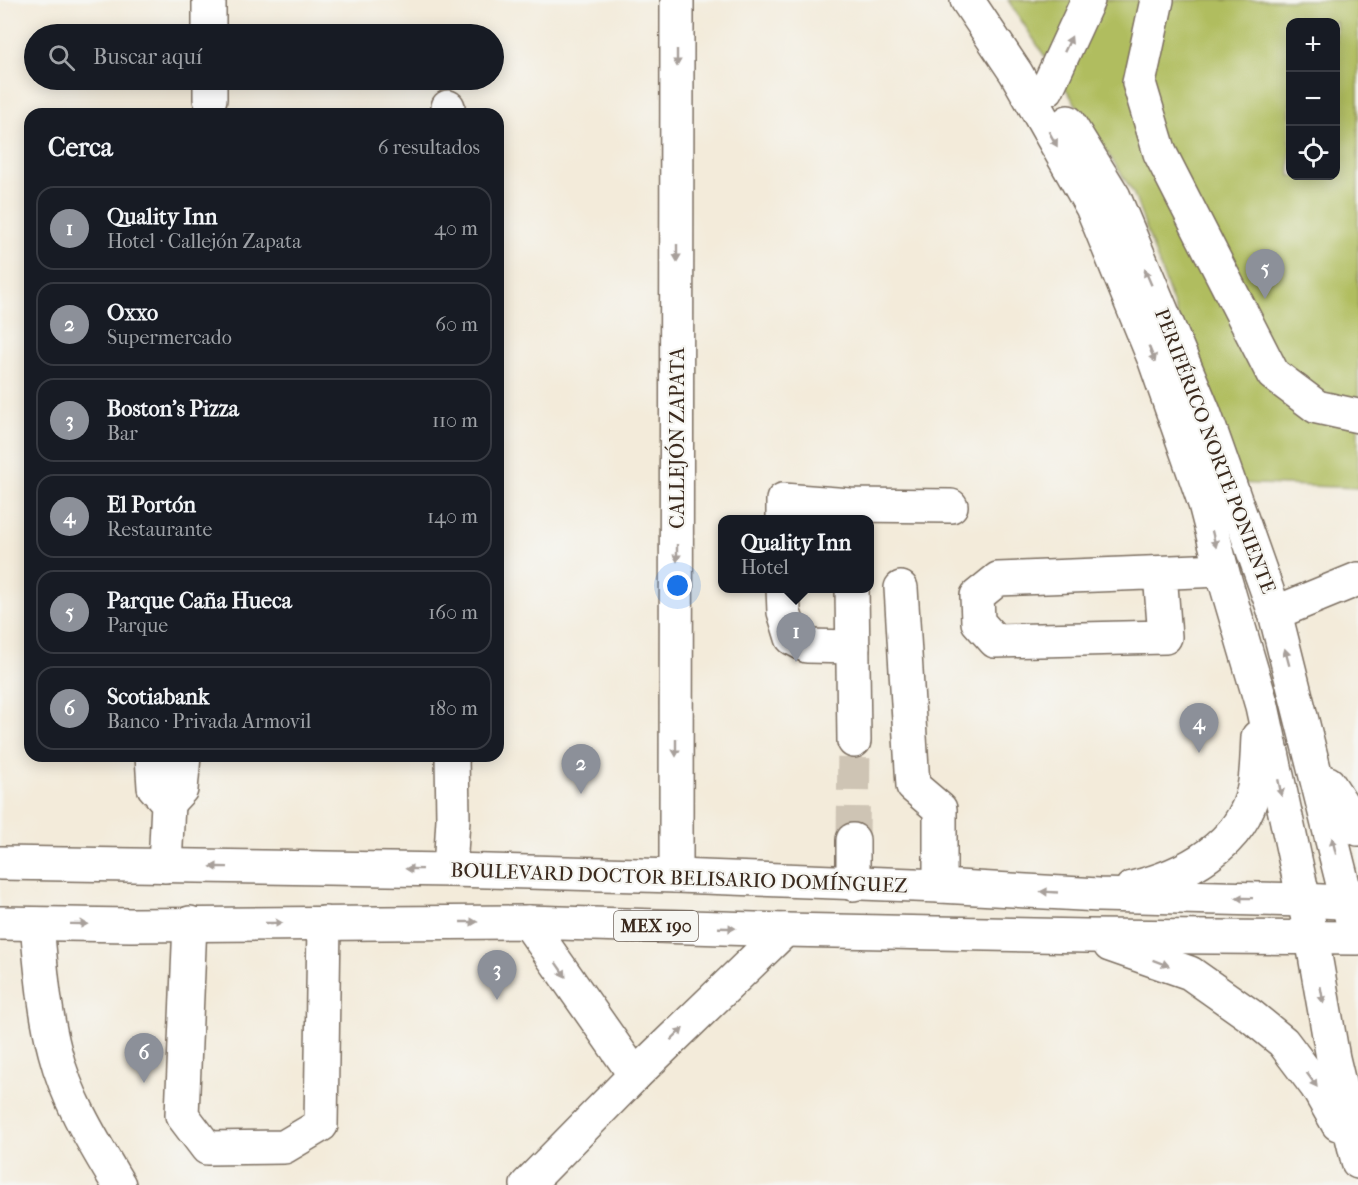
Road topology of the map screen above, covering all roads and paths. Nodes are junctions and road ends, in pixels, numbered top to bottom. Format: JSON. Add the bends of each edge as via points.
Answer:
{"nodes":[{"id":1,"x":209,"y":0,"type":"edge"},
{"id":2,"x":677,"y":0,"type":"edge"},
{"id":3,"x":967,"y":0,"type":"edge"},
{"id":4,"x":989,"y":0,"type":"edge"},
{"id":5,"x":1088,"y":0,"type":"edge"},
{"id":6,"x":1157,"y":0,"type":"edge"},
{"id":7,"x":210,"y":24,"type":"edge"},
{"id":8,"x":1047,"y":89,"type":"junction"},
{"id":9,"x":1358,"y":416,"type":"edge"},
{"id":10,"x":951,"y":506,"type":"dead end"},
{"id":11,"x":850,"y":512,"type":"edge"},
{"id":12,"x":783,"y":515,"type":"edge"},
{"id":13,"x":1222,"y":570,"type":"junction"},
{"id":14,"x":1160,"y":573,"type":"junction"},
{"id":15,"x":1358,"y":579,"type":"edge"},
{"id":16,"x":901,"y":588,"type":"dead end"},
{"id":17,"x":783,"y":593,"type":"edge"},
{"id":18,"x":852,"y":593,"type":"edge"},
{"id":19,"x":1275,"y":613,"type":"junction"},
{"id":20,"x":853,"y":647,"type":"junction"},
{"id":21,"x":1262,"y":706,"type":"junction"},
{"id":22,"x":854,"y":741,"type":"tunnel mouth"},
{"id":23,"x":1309,"y":742,"type":"junction"},
{"id":24,"x":152,"y":762,"type":"edge"},
{"id":25,"x":183,"y":762,"type":"edge"},
{"id":26,"x":452,"y":762,"type":"edge"},
{"id":27,"x":168,"y":803,"type":"junction"},
{"id":28,"x":1358,"y":829,"type":"edge"},
{"id":29,"x":853,"y":840,"type":"tunnel mouth"},
{"id":30,"x":0,"y":863,"type":"edge"},
{"id":31,"x":165,"y":866,"type":"junction"},
{"id":32,"x":450,"y":870,"type":"junction"},
{"id":33,"x":676,"y":876,"type":"junction"},
{"id":34,"x":853,"y":884,"type":"junction"},
{"id":35,"x":940,"y":886,"type":"junction"},
{"id":36,"x":1100,"y":895,"type":"junction"},
{"id":37,"x":1303,"y":900,"type":"junction"},
{"id":38,"x":1353,"y":903,"type":"edge"},
{"id":39,"x":528,"y":922,"type":"junction"},
{"id":40,"x":0,"y":923,"type":"edge"},
{"id":41,"x":190,"y":923,"type":"junction"},
{"id":42,"x":324,"y":923,"type":"junction"},
{"id":43,"x":37,"y":924,"type":"junction"},
{"id":44,"x":785,"y":930,"type":"junction"},
{"id":45,"x":1086,"y":936,"type":"junction"},
{"id":46,"x":1312,"y":938,"type":"junction"},
{"id":47,"x":1357,"y":941,"type":"edge"},
{"id":48,"x":635,"y":1075,"type":"junction"},
{"id":49,"x":1358,"y":1160,"type":"edge"},
{"id":50,"x":119,"y":1185,"type":"edge"},
{"id":51,"x":527,"y":1185,"type":"edge"}],
"edges":[{"from":1,"to":7,"type":"main road"},
{"from":2,"to":33,"type":"main road","name":"CALLEJÓN ZAPATA","one_way":true},
{"from":3,"to":13,"type":"main road","name":"PERIFÉRICO NORTE PONIENTE","one_way":true,"via":[[1016,73],[1092,207],[1155,360],[1205,504]]},
{"from":4,"to":8,"type":"main road","name":"PERIFÉRICO NORTE PONIENTE"},
{"from":8,"to":5,"type":"main road","one_way":true},
{"from":6,"to":9,"type":"main road","via":[[1140,83],[1160,153],[1273,374],[1317,407]]},
{"from":19,"to":8,"type":"main road","name":"PERIFÉRICO NORTE PONIENTE","one_way":true,"via":[[1204,412],[1114,197]]},
{"from":10,"to":11,"type":"main road"},
{"from":11,"to":12,"type":"main road","via":[[783,500]]},
{"from":13,"to":14,"type":"main road"},
{"from":13,"to":21,"type":"main road","name":"PERIFÉRICO NORTE PONIENTE"},
{"from":14,"to":14,"type":"main road","via":[[998,579],[977,596],[978,622],[996,641],[1165,637]]},
{"from":15,"to":19,"type":"main road"},
{"from":16,"to":35,"type":"main road","via":[[913,786],[940,809]]},
{"from":17,"to":20,"type":"main road","via":[[792,638],[807,646]]},
{"from":18,"to":20,"type":"main road"},
{"from":23,"to":19,"type":"main road","name":"PERIFÉRICO NORTE PONIENTE","one_way":true},
{"from":20,"to":22,"type":"main road"},
{"from":21,"to":36,"type":"main road","via":[[1254,788],[1245,817],[1225,842],[1192,866],[1154,883]]},
{"from":21,"to":37,"type":"main road","name":"PERIFÉRICO NORTE PONIENTE","one_way":true},
{"from":23,"to":28,"type":"main road","via":[[1331,790]]},
{"from":38,"to":23,"type":"main road","name":"PERIFÉRICO NORTE PONIENTE","one_way":true},
{"from":24,"to":27,"type":"main road","via":[[154,787]]},
{"from":25,"to":27,"type":"main road","via":[[181,789]]},
{"from":26,"to":32,"type":"main road"},
{"from":27,"to":31,"type":"main road"},
{"from":29,"to":34,"type":"main road"},
{"from":30,"to":31,"type":"main road","name":"BOULEVARD DOCTOR BELISARIO DOMÍNGUEZ"},
{"from":32,"to":31,"type":"main road","name":"BOULEVARD DOCTOR BELISARIO DOMÍNGUEZ","one_way":true},
{"from":32,"to":33,"type":"main road","name":"BOULEVARD DOCTOR BELISARIO DOMÍNGUEZ"},
{"from":33,"to":34,"type":"main road","name":"BOULEVARD DOCTOR BELISARIO DOMÍNGUEZ"},
{"from":34,"to":35,"type":"main road","name":"BOULEVARD DOCTOR BELISARIO DOMÍNGUEZ"},
{"from":36,"to":35,"type":"main road","name":"BOULEVARD DOCTOR BELISARIO DOMÍNGUEZ","one_way":true},
{"from":37,"to":36,"type":"main road","name":"BOULEVARD DOCTOR BELISARIO DOMÍNGUEZ","one_way":true},
{"from":37,"to":38,"type":"main road","name":"BOULEVARD DOCTOR BELISARIO DOMÍNGUEZ"},
{"from":37,"to":46,"type":"main road","name":"PERIFÉRICO NORTE PONIENTE"},
{"from":38,"to":47,"type":"main road","name":"PERIFÉRICO NORTE PONIENTE"},
{"from":42,"to":39,"type":"main road","number":"MEX 190","one_way":true},
{"from":39,"to":44,"type":"main road","number":"MEX 190","one_way":true},
{"from":39,"to":48,"type":"main road","one_way":true},
{"from":40,"to":43,"type":"main road","number":"MEX 190"},
{"from":41,"to":42,"type":"main road","number":"MEX 190","one_way":true},
{"from":41,"to":42,"type":"main road","via":[[182,1115],[207,1148],[284,1147],[321,1125]]},
{"from":43,"to":41,"type":"main road","number":"MEX 190","one_way":true},
{"from":43,"to":50,"type":"main road","via":[[42,987],[55,1054],[84,1124]]},
{"from":44,"to":45,"type":"main road","number":"MEX 190"},
{"from":48,"to":44,"type":"main road","one_way":true},
{"from":45,"to":46,"type":"main road","number":"MEX 190"},
{"from":45,"to":49,"type":"main road","one_way":true,"via":[[1190,973],[1283,1042],[1317,1087]]},
{"from":46,"to":47,"type":"main road","number":"MEX 190"},
{"from":46,"to":49,"type":"main road","name":"PERIFÉRICO NORTE PONIENTE","one_way":true,"via":[[1333,1058]]},
{"from":48,"to":51,"type":"main road"}]}
